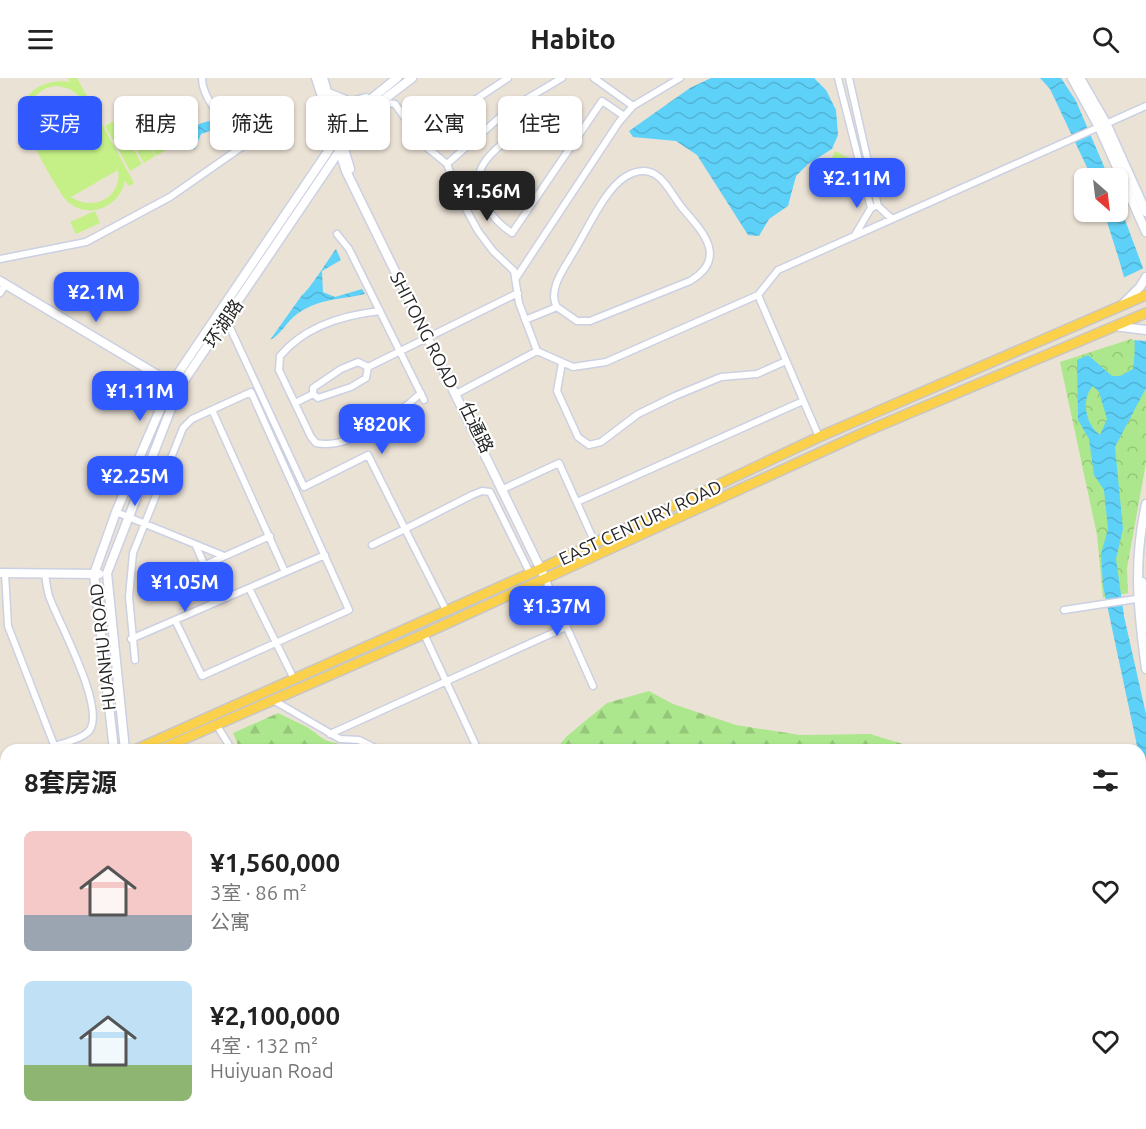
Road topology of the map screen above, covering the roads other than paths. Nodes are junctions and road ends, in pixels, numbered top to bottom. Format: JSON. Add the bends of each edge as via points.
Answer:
{"nodes":[{"id":1,"x":202,"y":78,"type":"edge"},
{"id":2,"x":316,"y":78,"type":"edge"},
{"id":3,"x":323,"y":78,"type":"edge"},
{"id":4,"x":397,"y":78,"type":"edge"},
{"id":5,"x":412,"y":78,"type":"edge"},
{"id":6,"x":508,"y":78,"type":"edge"},
{"id":7,"x":562,"y":78,"type":"edge"},
{"id":8,"x":594,"y":78,"type":"edge"},
{"id":9,"x":680,"y":78,"type":"edge"},
{"id":10,"x":838,"y":78,"type":"edge"},
{"id":11,"x":849,"y":78,"type":"edge"},
{"id":12,"x":1072,"y":78,"type":"edge"},
{"id":13,"x":1080,"y":78,"type":"edge"},
{"id":14,"x":377,"y":92,"type":"junction"},
{"id":15,"x":328,"y":93,"type":"junction"},
{"id":16,"x":322,"y":96,"type":"edge"},
{"id":17,"x":329,"y":96,"type":"edge"},
{"id":18,"x":373,"y":96,"type":"edge"},
{"id":19,"x":388,"y":96,"type":"edge"},
{"id":20,"x":481,"y":96,"type":"edge"},
{"id":21,"x":633,"y":106,"type":"junction"},
{"id":22,"x":1146,"y":106,"type":"edge"},
{"id":23,"x":624,"y":116,"type":"junction"},
{"id":24,"x":1099,"y":127,"type":"junction"},
{"id":25,"x":582,"y":130,"type":"edge"},
{"id":26,"x":575,"y":140,"type":"joint"},
{"id":27,"x":329,"y":150,"type":"edge"},
{"id":28,"x":341,"y":150,"type":"joint"},
{"id":29,"x":432,"y":150,"type":"edge"},
{"id":30,"x":447,"y":164,"type":"junction"},
{"id":31,"x":875,"y":207,"type":"junction"},
{"id":32,"x":1146,"y":212,"type":"edge"},
{"id":33,"x":892,"y":219,"type":"junction"},
{"id":34,"x":1146,"y":232,"type":"edge"},
{"id":35,"x":336,"y":234,"type":"dead end"},
{"id":36,"x":855,"y":236,"type":"junction"},
{"id":37,"x":0,"y":259,"type":"edge"},
{"id":38,"x":1146,"y":277,"type":"edge"},
{"id":39,"x":516,"y":278,"type":"junction"},
{"id":40,"x":3,"y":282,"type":"edge"},
{"id":41,"x":0,"y":293,"type":"edge"},
{"id":42,"x":518,"y":293,"type":"junction"},
{"id":43,"x":758,"y":295,"type":"junction"},
{"id":44,"x":1146,"y":295,"type":"edge"},
{"id":45,"x":1125,"y":304,"type":"junction"},
{"id":46,"x":557,"y":307,"type":"junction"},
{"id":47,"x":380,"y":311,"type":"junction"},
{"id":48,"x":1146,"y":313,"type":"edge"},
{"id":49,"x":226,"y":319,"type":"junction"},
{"id":50,"x":525,"y":320,"type":"junction"},
{"id":51,"x":1113,"y":326,"type":"junction"},
{"id":52,"x":1146,"y":330,"type":"edge"},
{"id":53,"x":430,"y":337,"type":"junction"},
{"id":54,"x":399,"y":351,"type":"junction"},
{"id":55,"x":537,"y":351,"type":"junction"},
{"id":56,"x":995,"y":360,"type":"junction"},
{"id":57,"x":786,"y":361,"type":"junction"},
{"id":58,"x":562,"y":363,"type":"junction"},
{"id":59,"x":368,"y":367,"type":"junction"},
{"id":60,"x":1002,"y":374,"type":"junction"},
{"id":61,"x":947,"y":380,"type":"junction"},
{"id":62,"x":175,"y":386,"type":"junction"},
{"id":63,"x":458,"y":393,"type":"junction"},
{"id":64,"x":957,"y":393,"type":"junction"},
{"id":65,"x":313,"y":394,"type":"junction"},
{"id":66,"x":803,"y":401,"type":"junction"},
{"id":67,"x":295,"y":403,"type":"junction"},
{"id":68,"x":212,"y":410,"type":"junction"},
{"id":69,"x":819,"y":437,"type":"junction"},
{"id":70,"x":824,"y":450,"type":"junction"},
{"id":71,"x":505,"y":488,"type":"junction"},
{"id":72,"x":577,"y":502,"type":"junction"},
{"id":73,"x":1146,"y":504,"type":"edge"},
{"id":74,"x":116,"y":512,"type":"junction"},
{"id":75,"x":129,"y":518,"type":"junction"},
{"id":76,"x":145,"y":524,"type":"junction"},
{"id":77,"x":1146,"y":526,"type":"edge"},
{"id":78,"x":405,"y":530,"type":"junction"},
{"id":79,"x":270,"y":536,"type":"junction"},
{"id":80,"x":1143,"y":537,"type":"edge"},
{"id":81,"x":595,"y":543,"type":"junction"},
{"id":82,"x":372,"y":545,"type":"dead end"},
{"id":83,"x":196,"y":546,"type":"junction"},
{"id":84,"x":325,"y":555,"type":"junction"},
{"id":85,"x":224,"y":556,"type":"junction"},
{"id":86,"x":205,"y":565,"type":"junction"},
{"id":87,"x":543,"y":567,"type":"junction"},
{"id":88,"x":285,"y":572,"type":"junction"},
{"id":89,"x":3,"y":573,"type":"edge"},
{"id":90,"x":107,"y":573,"type":"junction"},
{"id":91,"x":530,"y":573,"type":"junction"},
{"id":92,"x":45,"y":574,"type":"junction"},
{"id":93,"x":94,"y":574,"type":"junction"},
{"id":94,"x":547,"y":577,"type":"junction"},
{"id":95,"x":249,"y":588,"type":"junction"},
{"id":96,"x":1136,"y":599,"type":"junction"},
{"id":97,"x":220,"y":600,"type":"junction"},
{"id":98,"x":446,"y":610,"type":"junction"},
{"id":99,"x":1064,"y":610,"type":"dead end"},
{"id":100,"x":175,"y":620,"type":"junction"},
{"id":101,"x":566,"y":627,"type":"junction"},
{"id":102,"x":1146,"y":629,"type":"edge"},
{"id":103,"x":424,"y":634,"type":"junction"},
{"id":104,"x":132,"y":639,"type":"junction"},
{"id":105,"x":275,"y":642,"type":"junction"},
{"id":106,"x":135,"y":660,"type":"dead end"},
{"id":107,"x":1146,"y":669,"type":"edge"},
{"id":108,"x":294,"y":679,"type":"junction"},
{"id":109,"x":446,"y":681,"type":"junction"},
{"id":110,"x":592,"y":686,"type":"dead end"},
{"id":111,"x":273,"y":700,"type":"junction"},
{"id":112,"x":216,"y":724,"type":"junction"},
{"id":113,"x":330,"y":734,"type":"junction"},
{"id":114,"x":54,"y":744,"type":"edge"},
{"id":115,"x":65,"y":744,"type":"edge"},
{"id":116,"x":113,"y":744,"type":"edge"},
{"id":117,"x":124,"y":744,"type":"edge"},
{"id":118,"x":148,"y":744,"type":"edge"},
{"id":119,"x":172,"y":744,"type":"edge"},
{"id":120,"x":228,"y":744,"type":"edge"},
{"id":121,"x":367,"y":744,"type":"edge"},
{"id":122,"x":474,"y":744,"type":"edge"}],
"edges":[{"from":1,"to":37,"type":"street","via":[[209,100],[246,144],[170,197],[86,242]]},
{"from":2,"to":16,"type":"main road","name":"SHITONG ROAD"},
{"from":3,"to":15,"type":"main road"},
{"from":4,"to":14,"type":"main road"},
{"from":5,"to":19,"type":"main road","name":"环湖路"},
{"from":6,"to":20,"type":"street"},
{"from":7,"to":30,"type":"street","via":[[508,110]]},
{"from":8,"to":21,"type":"street"},
{"from":9,"to":21,"type":"street"},
{"from":10,"to":31,"type":"street"},
{"from":11,"to":31,"type":"street"},
{"from":12,"to":24,"type":"main road"},
{"from":13,"to":24,"type":"main road"},
{"from":14,"to":15,"type":"main road","via":[[360,102]]},
{"from":14,"to":18,"type":"main road"},
{"from":15,"to":17,"type":"main road"},
{"from":21,"to":23,"type":"street"},
{"from":22,"to":24,"type":"street"},
{"from":23,"to":25,"type":"street","via":[[602,101]]},
{"from":23,"to":39,"type":"street"},
{"from":24,"to":32,"type":"main road"},
{"from":24,"to":33,"type":"street"},
{"from":24,"to":34,"type":"main road"},
{"from":26,"to":26,"type":"street","via":[[512,233],[503,227],[488,208],[478,183],[490,155],[508,138],[534,123],[550,126]]},
{"from":27,"to":62,"type":"main road","name":"HUANHU ROAD"},
{"from":28,"to":49,"type":"main road","name":"环湖路"},
{"from":28,"to":53,"type":"main road","name":"SHITONG ROAD"},
{"from":29,"to":30,"type":"street"},
{"from":30,"to":39,"type":"street","via":[[478,231]]},
{"from":31,"to":33,"type":"street"},
{"from":31,"to":36,"type":"street"},
{"from":33,"to":36,"type":"street"},
{"from":35,"to":47,"type":"street","via":[[349,249]]},
{"from":36,"to":43,"type":"street","via":[[778,270]]},
{"from":38,"to":45,"type":"main road"},
{"from":39,"to":42,"type":"street"},
{"from":40,"to":41,"type":"street"},
{"from":40,"to":62,"type":"main road"},
{"from":42,"to":50,"type":"street"},
{"from":42,"to":53,"type":"street"},
{"from":43,"to":57,"type":"street"},
{"from":43,"to":58,"type":"street","via":[[606,362],[579,367]]},
{"from":44,"to":45,"type":"main road","name":"EAST CENTURY ROAD"},
{"from":45,"to":56,"type":"main road","name":"EAST CENTURY ROAD"},
{"from":46,"to":46,"type":"street","via":[[577,321],[590,321],[690,281],[704,271],[709,257],[707,238],[661,178],[637,173],[626,176],[610,191],[563,271],[554,293]]},
{"from":46,"to":50,"type":"street"},
{"from":47,"to":54,"type":"street"},
{"from":47,"to":67,"type":"street","via":[[333,320],[286,350],[278,366]]},
{"from":48,"to":51,"type":"main road","name":"EAST CENTURY ROAD"},
{"from":49,"to":62,"type":"main road","name":"环湖路"},
{"from":49,"to":78,"type":"street","via":[[303,487],[368,455]]},
{"from":50,"to":55,"type":"street"},
{"from":51,"to":52,"type":"main road"},
{"from":51,"to":60,"type":"main road","name":"EAST CENTURY ROAD"},
{"from":53,"to":54,"type":"street"},
{"from":53,"to":63,"type":"main road","name":"SHITONG ROAD"},
{"from":54,"to":59,"type":"street"},
{"from":54,"to":67,"type":"street","via":[[422,397],[379,425],[349,439],[318,443]]},
{"from":55,"to":58,"type":"street"},
{"from":55,"to":63,"type":"street"},
{"from":56,"to":60,"type":"main road","via":[[993,369]]},
{"from":56,"to":61,"type":"main road","name":"EAST CENTURY ROAD"},
{"from":57,"to":58,"type":"street","via":[[757,374],[721,377],[675,396],[590,445],[578,437],[557,391]]},
{"from":57,"to":66,"type":"street"},
{"from":59,"to":65,"type":"street","via":[[358,362],[341,369],[313,388]]},
{"from":59,"to":65,"type":"street","via":[[366,378],[351,387],[318,398]]},
{"from":60,"to":64,"type":"main road","name":"EAST CENTURY ROAD"},
{"from":61,"to":64,"type":"main road","via":[[957,384]]},
{"from":61,"to":69,"type":"main road","name":"EAST CENTURY ROAD"},
{"from":62,"to":74,"type":"main road","name":"HUANHU ROAD"},
{"from":62,"to":75,"type":"main road","name":"环湖路"},
{"from":63,"to":71,"type":"main road","name":"SHITONG ROAD"},
{"from":64,"to":70,"type":"main road","name":"EAST CENTURY ROAD"},
{"from":65,"to":67,"type":"street"},
{"from":66,"to":69,"type":"street"},
{"from":66,"to":72,"type":"street"},
{"from":68,"to":76,"type":"street","via":[[192,419],[183,429]]},
{"from":68,"to":79,"type":"street"},
{"from":68,"to":84,"type":"street","via":[[251,392]]},
{"from":69,"to":70,"type":"main road"},
{"from":69,"to":81,"type":"main road","name":"EAST CENTURY ROAD"},
{"from":70,"to":94,"type":"main road","name":"EAST CENTURY ROAD"},
{"from":71,"to":72,"type":"street","via":[[559,463]]},
{"from":71,"to":87,"type":"main road"},
{"from":72,"to":81,"type":"street"},
{"from":73,"to":80,"type":"main road"},
{"from":74,"to":75,"type":"street"},
{"from":74,"to":93,"type":"main road","name":"HUANHU ROAD"},
{"from":75,"to":76,"type":"street"},
{"from":75,"to":90,"type":"main road","name":"环湖路"},
{"from":76,"to":83,"type":"street"},
{"from":76,"to":104,"type":"street","via":[[133,554],[130,575]]},
{"from":77,"to":80,"type":"main road"},
{"from":78,"to":82,"type":"street"},
{"from":78,"to":91,"type":"street","via":[[472,495],[490,492]]},
{"from":78,"to":98,"type":"street"},
{"from":79,"to":85,"type":"street"},
{"from":79,"to":88,"type":"street"},
{"from":80,"to":96,"type":"main road"},
{"from":80,"to":102,"type":"main road"},
{"from":81,"to":87,"type":"main road","name":"EAST CENTURY ROAD"},
{"from":83,"to":85,"type":"street"},
{"from":83,"to":86,"type":"street"},
{"from":84,"to":88,"type":"street"},
{"from":84,"to":105,"type":"street","via":[[348,610]]},
{"from":85,"to":86,"type":"street"},
{"from":86,"to":97,"type":"street"},
{"from":87,"to":91,"type":"main road","name":"EAST CENTURY ROAD"},
{"from":87,"to":94,"type":"main road"},
{"from":88,"to":95,"type":"street"},
{"from":89,"to":92,"type":"main road"},
{"from":89,"to":114,"type":"street","via":[[8,626]]},
{"from":90,"to":93,"type":"main road"},
{"from":90,"to":117,"type":"main road","name":"环湖路"},
{"from":91,"to":98,"type":"main road","name":"EAST CENTURY ROAD"},
{"from":92,"to":93,"type":"main road"},
{"from":92,"to":115,"type":"street","via":[[48,594],[87,686],[92,708],[87,734]]},
{"from":93,"to":116,"type":"main road","name":"HUANHU ROAD"},
{"from":94,"to":101,"type":"street"},
{"from":94,"to":103,"type":"main road","name":"EAST CENTURY ROAD"},
{"from":95,"to":97,"type":"street"},
{"from":95,"to":105,"type":"street"},
{"from":96,"to":99,"type":"street"},
{"from":96,"to":107,"type":"main road"},
{"from":97,"to":100,"type":"street"},
{"from":98,"to":108,"type":"main road","name":"EAST CENTURY ROAD"},
{"from":100,"to":104,"type":"street"},
{"from":100,"to":105,"type":"street","via":[[202,676]]},
{"from":101,"to":109,"type":"street"},
{"from":101,"to":110,"type":"street"},
{"from":103,"to":109,"type":"street"},
{"from":103,"to":111,"type":"main road","name":"EAST CENTURY ROAD"},
{"from":104,"to":106,"type":"street"},
{"from":105,"to":108,"type":"street"},
{"from":108,"to":118,"type":"main road","name":"EAST CENTURY ROAD"},
{"from":109,"to":113,"type":"street"},
{"from":109,"to":122,"type":"street"},
{"from":111,"to":112,"type":"main road","name":"EAST CENTURY ROAD"},
{"from":111,"to":113,"type":"street"},
{"from":112,"to":119,"type":"main road","name":"EAST CENTURY ROAD"},
{"from":112,"to":120,"type":"street"},
{"from":113,"to":121,"type":"street"}]}
